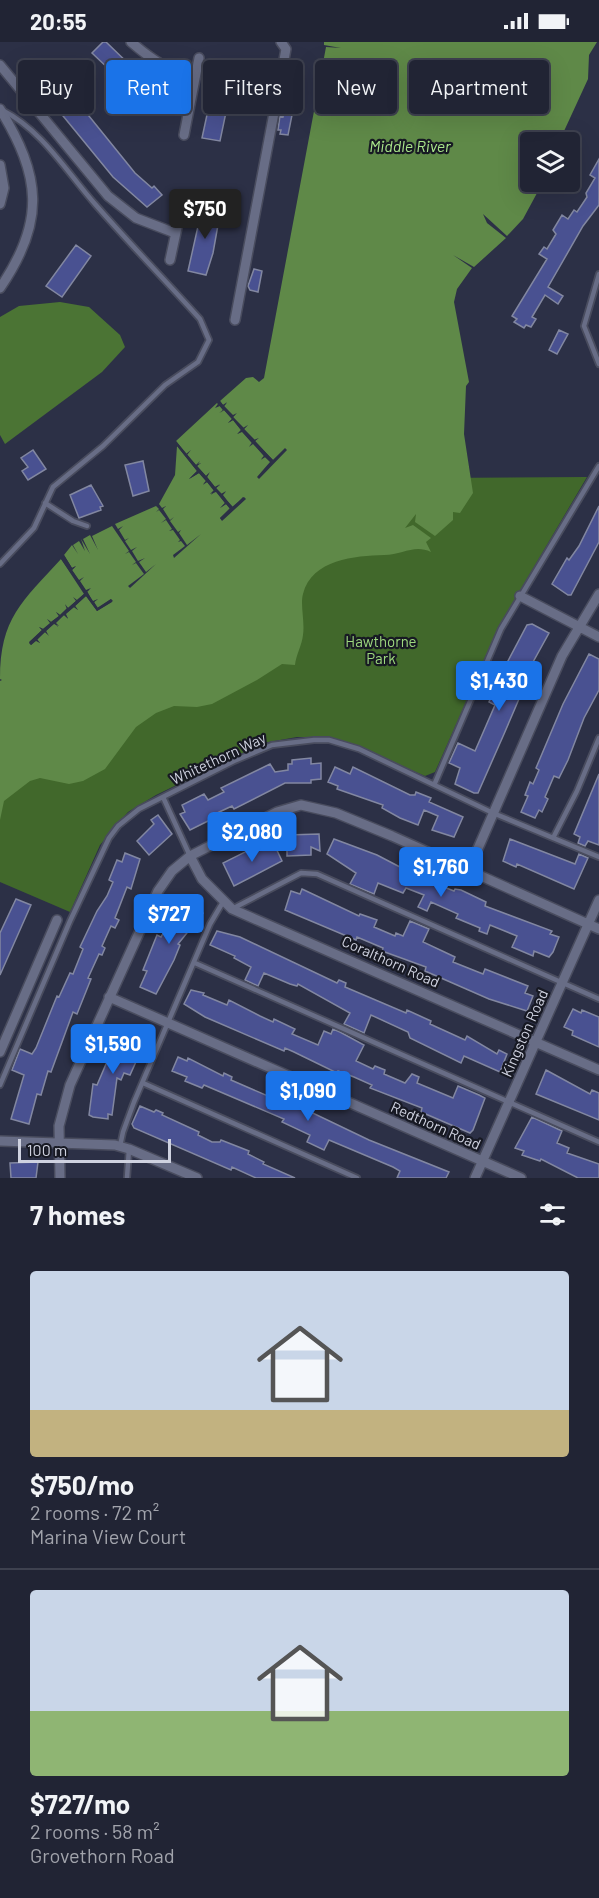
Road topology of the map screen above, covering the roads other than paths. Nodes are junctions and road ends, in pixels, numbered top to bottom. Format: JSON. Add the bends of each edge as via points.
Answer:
{"nodes":[{"id":1,"x":131,"y":42,"type":"edge"},
{"id":2,"x":282,"y":42,"type":"edge"},
{"id":3,"x":199,"y":58,"type":"dead end"},
{"id":4,"x":0,"y":65,"type":"edge"},
{"id":5,"x":195,"y":76,"type":"junction"},
{"id":6,"x":0,"y":109,"type":"edge"},
{"id":7,"x":184,"y":135,"type":"dead end"},
{"id":8,"x":0,"y":165,"type":"edge"},
{"id":9,"x":183,"y":200,"type":"dead end"},
{"id":10,"x":0,"y":204,"type":"edge"},
{"id":11,"x":175,"y":233,"type":"junction"},
{"id":12,"x":170,"y":261,"type":"dead end"},
{"id":13,"x":599,"y":274,"type":"edge"},
{"id":14,"x":2,"y":281,"type":"edge"},
{"id":15,"x":235,"y":320,"type":"dead end"},
{"id":16,"x":599,"y":364,"type":"edge"},
{"id":17,"x":599,"y":466,"type":"edge"},
{"id":18,"x":45,"y":503,"type":"junction"},
{"id":19,"x":87,"y":526,"type":"dead end"},
{"id":20,"x":0,"y":564,"type":"edge"},
{"id":21,"x":599,"y":594,"type":"edge"},
{"id":22,"x":520,"y":596,"type":"junction"},
{"id":23,"x":580,"y":627,"type":"junction"},
{"id":24,"x":599,"y":637,"type":"edge"},
{"id":25,"x":599,"y":738,"type":"edge"},
{"id":26,"x":435,"y":783,"type":"junction"},
{"id":27,"x":163,"y":797,"type":"junction"},
{"id":28,"x":493,"y":813,"type":"junction"},
{"id":29,"x":553,"y":838,"type":"junction"},
{"id":30,"x":190,"y":856,"type":"junction"},
{"id":31,"x":599,"y":857,"type":"edge"},
{"id":32,"x":468,"y":869,"type":"junction"},
{"id":33,"x":599,"y":900,"type":"edge"},
{"id":34,"x":223,"y":902,"type":"junction"},
{"id":35,"x":232,"y":909,"type":"junction"},
{"id":36,"x":57,"y":920,"type":"dead end"},
{"id":37,"x":588,"y":924,"type":"junction"},
{"id":38,"x":599,"y":929,"type":"edge"},
{"id":39,"x":195,"y":963,"type":"junction"},
{"id":40,"x":563,"y":984,"type":"junction"},
{"id":41,"x":109,"y":997,"type":"junction"},
{"id":42,"x":599,"y":999,"type":"edge"},
{"id":43,"x":168,"y":1023,"type":"junction"},
{"id":44,"x":537,"y":1043,"type":"junction"},
{"id":45,"x":0,"y":1052,"type":"edge"},
{"id":46,"x":599,"y":1070,"type":"edge"},
{"id":47,"x":143,"y":1083,"type":"junction"},
{"id":48,"x":0,"y":1085,"type":"edge"},
{"id":49,"x":509,"y":1102,"type":"junction"},
{"id":50,"x":0,"y":1141,"type":"edge"},
{"id":51,"x":59,"y":1142,"type":"junction"},
{"id":52,"x":599,"y":1142,"type":"edge"},
{"id":53,"x":125,"y":1147,"type":"junction"},
{"id":54,"x":483,"y":1162,"type":"junction"},
{"id":55,"x":60,"y":1178,"type":"edge"},
{"id":56,"x":127,"y":1178,"type":"edge"},
{"id":57,"x":197,"y":1178,"type":"edge"},
{"id":58,"x":357,"y":1178,"type":"edge"},
{"id":59,"x":475,"y":1178,"type":"edge"},
{"id":60,"x":521,"y":1178,"type":"edge"}],
"edges":[{"from":1,"to":5,"type":"street","via":[[164,67]]},
{"from":2,"to":15,"type":"street","via":[[286,49]]},
{"from":3,"to":5,"type":"street"},
{"from":4,"to":11,"type":"street","via":[[108,196],[136,218]]},
{"from":5,"to":7,"type":"street"},
{"from":6,"to":14,"type":"street","via":[[27,160],[33,201],[26,238]]},
{"from":6,"to":18,"type":"lane","via":[[21,119],[36,133],[96,206],[200,319],[209,340],[198,362],[165,385],[103,446],[61,479]]},
{"from":8,"to":10,"type":"street","via":[[4,188]]},
{"from":9,"to":11,"type":"street"},
{"from":11,"to":12,"type":"street"},
{"from":13,"to":16,"type":"lane","via":[[584,326]]},
{"from":17,"to":22,"type":"lane"},
{"from":18,"to":19,"type":"lane","via":[[73,522]]},
{"from":18,"to":20,"type":"lane","via":[[34,528]]},
{"from":21,"to":23,"type":"street"},
{"from":22,"to":23,"type":"street"},
{"from":22,"to":26,"type":"lane","via":[[492,649]]},
{"from":23,"to":24,"type":"street"},
{"from":23,"to":28,"type":"street","via":[[562,656]]},
{"from":25,"to":29,"type":"lane"},
{"from":26,"to":27,"type":"lane","name":"Whitethorn Way","via":[[359,749],[314,740],[259,750]]},
{"from":26,"to":28,"type":"lane","name":"Whitethorn Way"},
{"from":27,"to":30,"type":"lane"},
{"from":27,"to":48,"type":"lane","name":"Whitethorn Way","via":[[124,821],[99,856]]},
{"from":28,"to":29,"type":"lane","name":"Whitethorn Way"},
{"from":28,"to":32,"type":"street"},
{"from":29,"to":31,"type":"lane","name":"Whitethorn Way"},
{"from":30,"to":32,"type":"street","via":[[289,807],[313,806]]},
{"from":30,"to":34,"type":"street","name":"Coralthorn Road","via":[[202,879]]},
{"from":30,"to":41,"type":"street","via":[[172,871],[158,891]]},
{"from":32,"to":37,"type":"street"},
{"from":33,"to":37,"type":"street","name":"Kingston Road"},
{"from":34,"to":35,"type":"street","name":"Coralthorn Road"},
{"from":34,"to":39,"type":"lane"},
{"from":35,"to":40,"type":"lane","via":[[301,873],[317,874]]},
{"from":35,"to":44,"type":"street","name":"Coralthorn Road"},
{"from":36,"to":45,"type":"street"},
{"from":37,"to":38,"type":"street"},
{"from":37,"to":40,"type":"street","name":"Kingston Road"},
{"from":39,"to":43,"type":"lane"},
{"from":39,"to":49,"type":"lane"},
{"from":40,"to":42,"type":"lane"},
{"from":40,"to":44,"type":"street","name":"Kingston Road"},
{"from":41,"to":43,"type":"street","name":"Redthorn Road"},
{"from":41,"to":51,"type":"street","via":[[70,1085],[60,1117]]},
{"from":43,"to":47,"type":"lane"},
{"from":43,"to":54,"type":"street","name":"Redthorn Road"},
{"from":44,"to":46,"type":"street","name":"Coralthorn Road"},
{"from":44,"to":49,"type":"street","name":"Kingston Road"},
{"from":47,"to":53,"type":"lane","via":[[123,1132]]},
{"from":47,"to":58,"type":"lane"},
{"from":49,"to":52,"type":"lane"},
{"from":49,"to":54,"type":"street","name":"Kingston Road"},
{"from":50,"to":51,"type":"street"},
{"from":51,"to":53,"type":"street"},
{"from":51,"to":55,"type":"street"},
{"from":53,"to":56,"type":"lane"},
{"from":53,"to":57,"type":"street"},
{"from":54,"to":59,"type":"street","name":"Kingston Road"},
{"from":54,"to":60,"type":"street","name":"Redthorn Road"}]}
